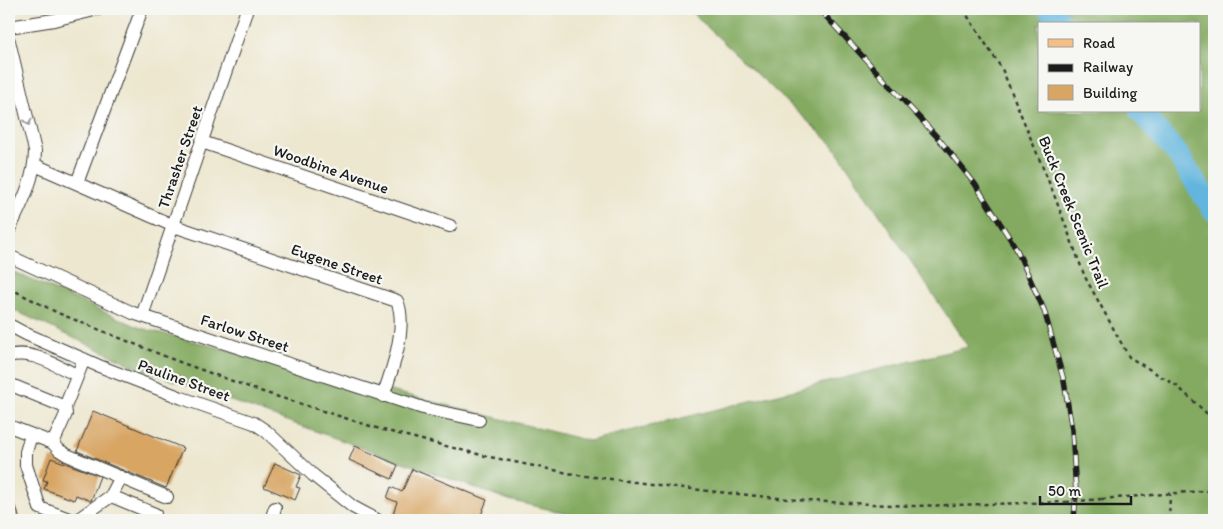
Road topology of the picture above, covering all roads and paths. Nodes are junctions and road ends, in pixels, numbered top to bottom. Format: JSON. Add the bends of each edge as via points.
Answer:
{"nodes":[{"id":1,"x":98,"y":9,"type":"edge"},
{"id":2,"x":142,"y":9,"type":"edge"},
{"id":3,"x":247,"y":9,"type":"edge"},
{"id":4,"x":963,"y":9,"type":"edge"},
{"id":5,"x":9,"y":27,"type":"edge"},
{"id":6,"x":9,"y":41,"type":"edge"},
{"id":7,"x":202,"y":142,"type":"junction"},
{"id":8,"x":35,"y":165,"type":"junction"},
{"id":9,"x":77,"y":183,"type":"junction"},
{"id":10,"x":174,"y":226,"type":"junction"},
{"id":11,"x":450,"y":226,"type":"dead end"},
{"id":12,"x":9,"y":230,"type":"edge"},
{"id":13,"x":9,"y":256,"type":"edge"},
{"id":14,"x":9,"y":288,"type":"edge"},
{"id":15,"x":142,"y":316,"type":"junction"},
{"id":16,"x":9,"y":325,"type":"edge"},
{"id":17,"x":9,"y":356,"type":"edge"},
{"id":18,"x":84,"y":359,"type":"junction"},
{"id":19,"x":77,"y":375,"type":"junction"},
{"id":20,"x":9,"y":384,"type":"edge"},
{"id":21,"x":383,"y":396,"type":"junction"},
{"id":22,"x":65,"y":407,"type":"junction"},
{"id":23,"x":479,"y":420,"type":"dead end"},
{"id":24,"x":1214,"y":420,"type":"edge"},
{"id":25,"x":9,"y":426,"type":"edge"},
{"id":26,"x":32,"y":435,"type":"junction"},
{"id":27,"x":53,"y":443,"type":"junction"},
{"id":28,"x":121,"y":477,"type":"junction"},
{"id":29,"x":1214,"y":490,"type":"edge"},
{"id":30,"x":1170,"y":494,"type":"junction"},
{"id":31,"x":111,"y":496,"type":"junction"},
{"id":32,"x":167,"y":496,"type":"dead end"},
{"id":33,"x":9,"y":512,"type":"edge"},
{"id":34,"x":42,"y":514,"type":"edge"},
{"id":35,"x":11,"y":520,"type":"edge"},
{"id":36,"x":72,"y":520,"type":"edge"},
{"id":37,"x":77,"y":520,"type":"edge"},
{"id":38,"x":155,"y":520,"type":"edge"},
{"id":39,"x":377,"y":520,"type":"edge"},
{"id":40,"x":1169,"y":520,"type":"edge"}],
"edges":[{"from":1,"to":5,"type":"street"},
{"from":2,"to":9,"type":"street"},
{"from":3,"to":7,"type":"street","name":"Thrasher Street"},
{"from":4,"to":24,"type":"path","name":"Buck Creek Scenic Trail","via":[[1002,69],[1085,276],[1130,357],[1177,386]]},
{"from":6,"to":8,"type":"street","one_way":true,"via":[[35,150]]},
{"from":7,"to":10,"type":"street","name":"Thrasher Street"},
{"from":7,"to":11,"type":"street","name":"Woodbine Avenue"},
{"from":8,"to":9,"type":"street"},
{"from":8,"to":12,"type":"street"},
{"from":9,"to":10,"type":"street"},
{"from":10,"to":15,"type":"street","name":"Thrasher Street"},
{"from":10,"to":21,"type":"street","name":"Eugene Street","via":[[397,302],[401,309],[401,328]]},
{"from":13,"to":15,"type":"street","name":"Farlow Street"},
{"from":14,"to":30,"type":"path","bridge":true,"via":[[58,313],[263,392],[383,430],[578,475],[808,501],[912,506],[1066,502]]},
{"from":15,"to":21,"type":"street","name":"Farlow Street"},
{"from":16,"to":18,"type":"street","name":"Pauline Street"},
{"from":17,"to":19,"type":"street","via":[[27,354]]},
{"from":18,"to":19,"type":"street"},
{"from":18,"to":39,"type":"street","name":"Pauline Street","via":[[254,423],[266,430],[332,490]]},
{"from":19,"to":22,"type":"street"},
{"from":20,"to":22,"type":"street"},
{"from":21,"to":23,"type":"street","name":"Farlow Street"},
{"from":22,"to":27,"type":"street","via":[[66,414]]},
{"from":25,"to":26,"type":"street"},
{"from":26,"to":27,"type":"street"},
{"from":26,"to":34,"type":"street","via":[[26,452],[26,466]]},
{"from":27,"to":28,"type":"street","via":[[66,455]]},
{"from":28,"to":31,"type":"street"},
{"from":28,"to":32,"type":"street"},
{"from":29,"to":30,"type":"path"},
{"from":30,"to":40,"type":"path"},
{"from":31,"to":37,"type":"street"},
{"from":31,"to":38,"type":"street","via":[[155,514]]},
{"from":33,"to":35,"type":"main road"},
{"from":34,"to":36,"type":"street"}]}
